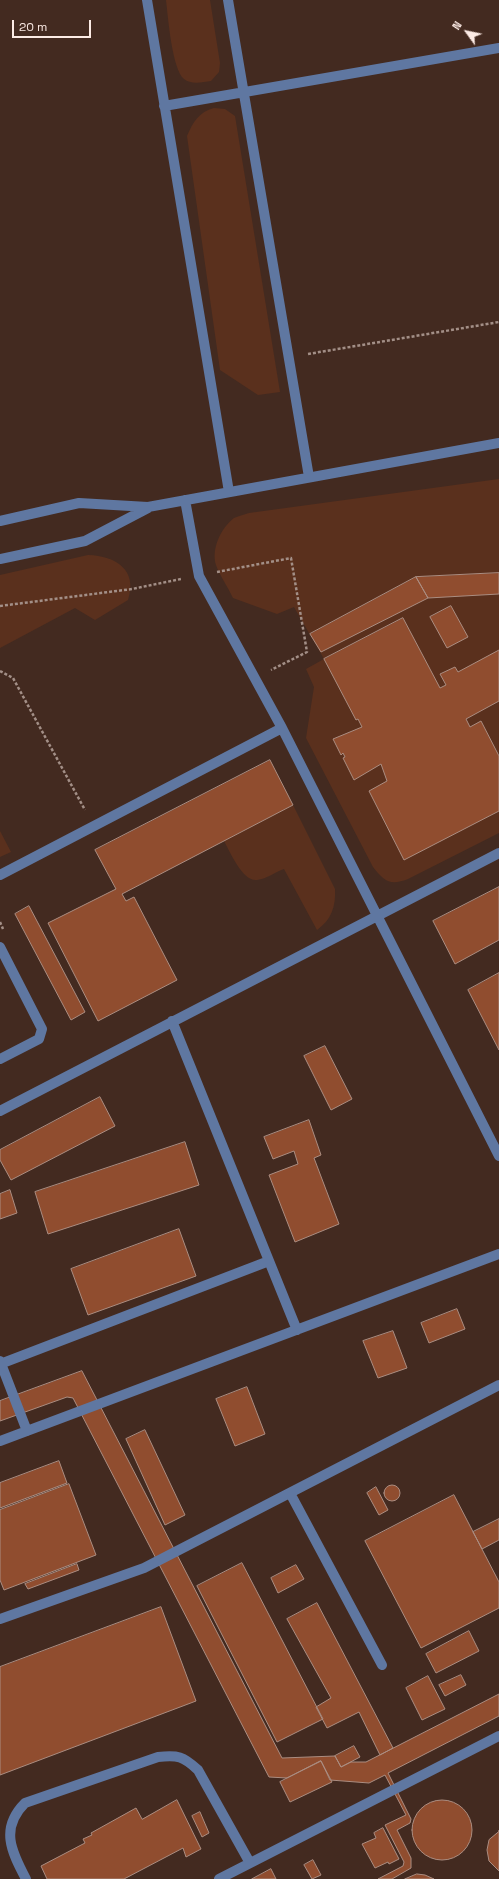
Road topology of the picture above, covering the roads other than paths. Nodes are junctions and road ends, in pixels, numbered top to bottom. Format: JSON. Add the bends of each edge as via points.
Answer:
{"nodes":[{"id":1,"x":147,"y":0,"type":"edge"},
{"id":2,"x":228,"y":0,"type":"edge"},
{"id":3,"x":499,"y":48,"type":"edge"},
{"id":4,"x":242,"y":91,"type":"junction"},
{"id":5,"x":164,"y":106,"type":"junction"},
{"id":6,"x":499,"y":443,"type":"edge"},
{"id":7,"x":309,"y":477,"type":"junction"},
{"id":8,"x":229,"y":492,"type":"junction"},
{"id":9,"x":185,"y":500,"type":"junction"},
{"id":10,"x":148,"y":507,"type":"junction"},
{"id":11,"x":0,"y":521,"type":"edge"},
{"id":12,"x":0,"y":559,"type":"edge"},
{"id":13,"x":282,"y":728,"type":"junction"},
{"id":14,"x":499,"y":853,"type":"edge"},
{"id":15,"x":0,"y":875,"type":"edge"},
{"id":16,"x":377,"y":916,"type":"junction"},
{"id":17,"x":0,"y":947,"type":"edge"},
{"id":18,"x":172,"y":1021,"type":"junction"},
{"id":19,"x":0,"y":1059,"type":"edge"},
{"id":20,"x":0,"y":1111,"type":"edge"},
{"id":21,"x":499,"y":1156,"type":"edge"},
{"id":22,"x":499,"y":1254,"type":"edge"},
{"id":23,"x":269,"y":1261,"type":"junction"},
{"id":24,"x":297,"y":1330,"type":"junction"},
{"id":25,"x":0,"y":1363,"type":"edge"},
{"id":26,"x":499,"y":1386,"type":"edge"},
{"id":27,"x":27,"y":1431,"type":"junction"},
{"id":28,"x":0,"y":1441,"type":"edge"},
{"id":29,"x":290,"y":1493,"type":"junction"},
{"id":30,"x":0,"y":1619,"type":"edge"},
{"id":31,"x":382,"y":1665,"type":"dead end"},
{"id":32,"x":499,"y":1736,"type":"edge"},
{"id":33,"x":250,"y":1863,"type":"junction"},
{"id":34,"x":26,"y":1879,"type":"edge"},
{"id":35,"x":219,"y":1879,"type":"edge"}],
"edges":[{"from":1,"to":5,"type":"street"},
{"from":2,"to":4,"type":"street"},
{"from":3,"to":4,"type":"street"},
{"from":4,"to":5,"type":"street"},
{"from":4,"to":7,"type":"street"},
{"from":5,"to":8,"type":"street"},
{"from":6,"to":7,"type":"street"},
{"from":7,"to":8,"type":"street"},
{"from":8,"to":9,"type":"street"},
{"from":9,"to":10,"type":"street"},
{"from":9,"to":13,"type":"street","via":[[199,576]]},
{"from":10,"to":11,"type":"street","via":[[79,503]]},
{"from":10,"to":12,"type":"street","via":[[85,541]]},
{"from":13,"to":15,"type":"street"},
{"from":13,"to":16,"type":"street"},
{"from":14,"to":16,"type":"street"},
{"from":16,"to":18,"type":"street"},
{"from":16,"to":21,"type":"street"},
{"from":17,"to":19,"type":"street","via":[[42,1029],[39,1039]]},
{"from":18,"to":20,"type":"street"},
{"from":18,"to":23,"type":"street"},
{"from":22,"to":24,"type":"street"},
{"from":23,"to":24,"type":"street"},
{"from":23,"to":25,"type":"street"},
{"from":24,"to":27,"type":"street"},
{"from":25,"to":27,"type":"street"},
{"from":26,"to":29,"type":"street"},
{"from":27,"to":28,"type":"street"},
{"from":29,"to":30,"type":"street","via":[[144,1568]]},
{"from":29,"to":31,"type":"street"},
{"from":32,"to":33,"type":"street"},
{"from":33,"to":34,"type":"street","via":[[198,1770],[186,1759],[174,1756],[158,1757],[25,1803],[15,1812],[9,1824],[8,1837],[13,1854]]},
{"from":33,"to":35,"type":"street"}]}
